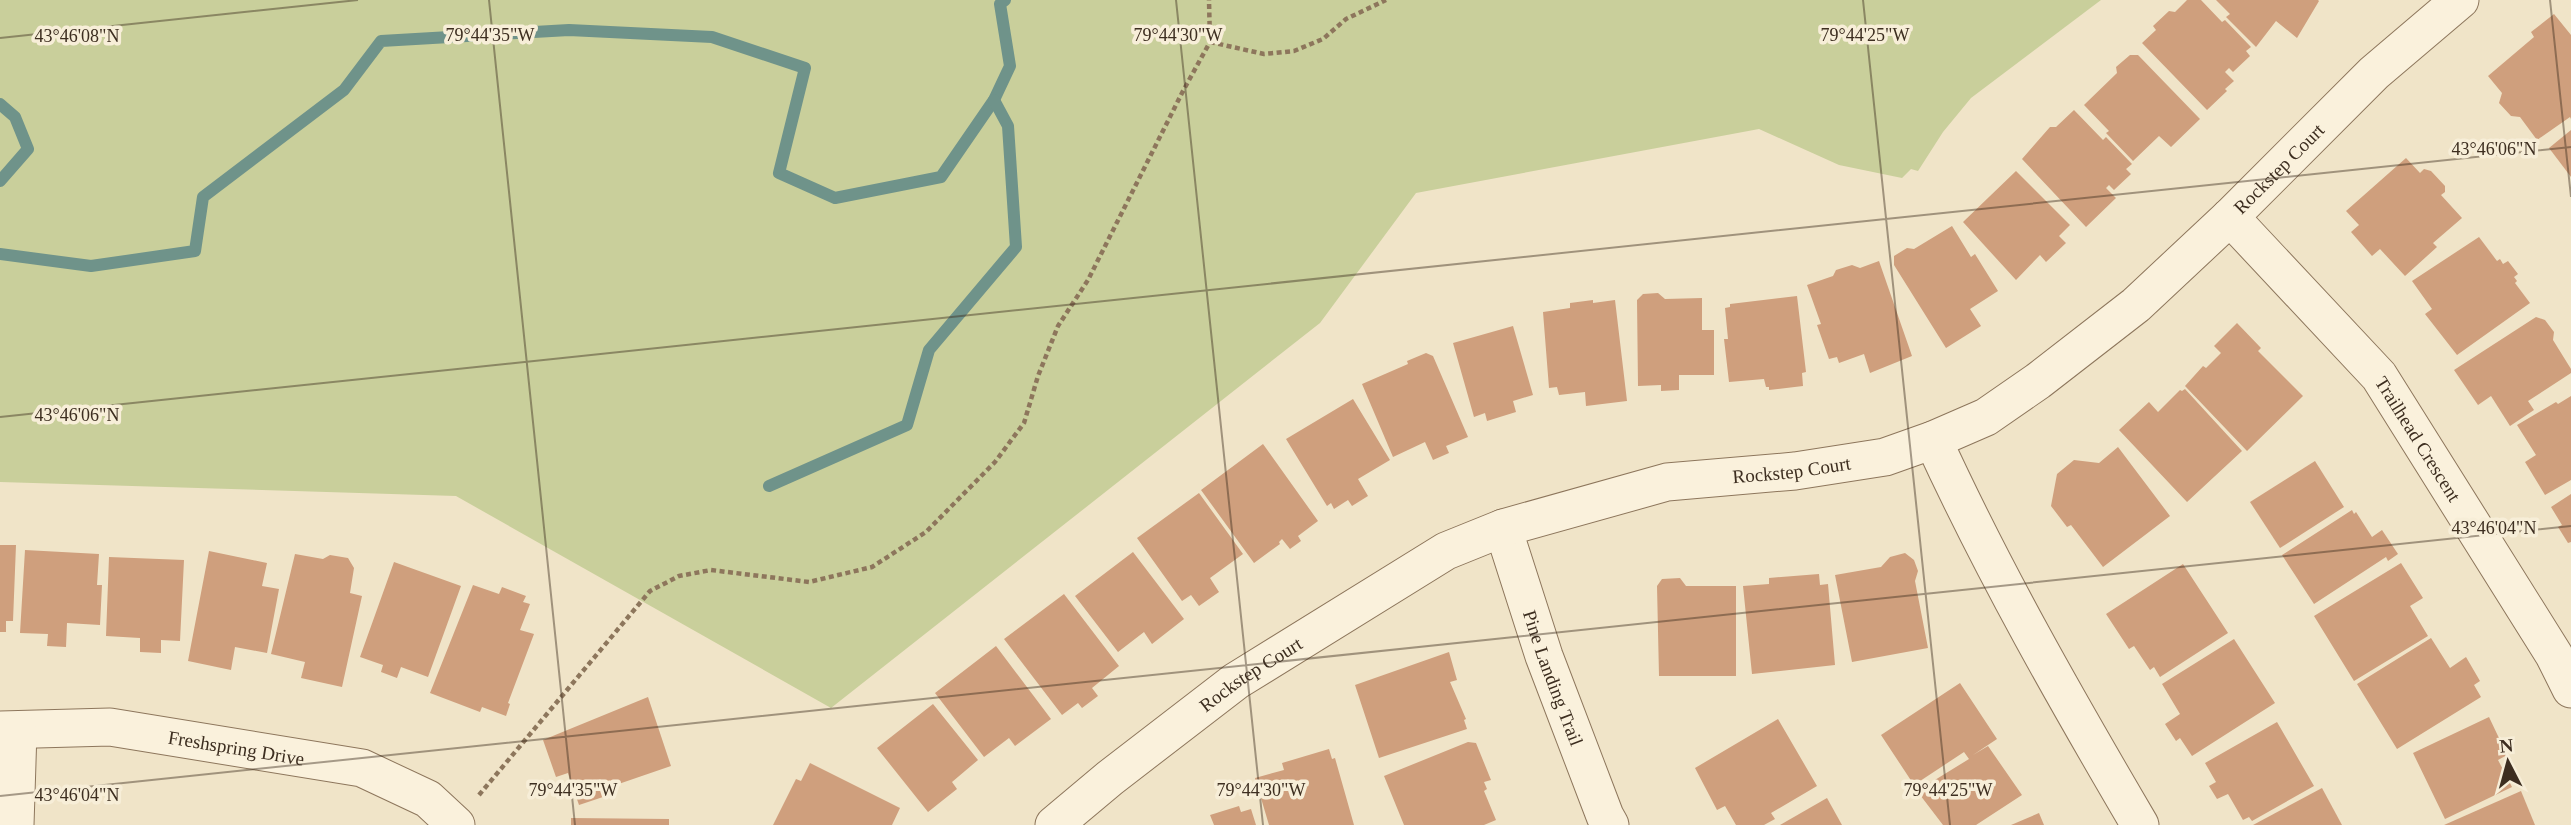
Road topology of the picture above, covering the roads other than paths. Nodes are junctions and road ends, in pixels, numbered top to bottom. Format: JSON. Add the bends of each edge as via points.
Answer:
{"nodes":[{"id":1,"x":2460,"y":0,"type":"edge"},
{"id":2,"x":2230,"y":217,"type":"junction"},
{"id":3,"x":1933,"y":440,"type":"junction"},
{"id":4,"x":1503,"y":528,"type":"junction"},
{"id":5,"x":2571,"y":689,"type":"edge"},
{"id":6,"x":9,"y":731,"type":"edge"},
{"id":7,"x":455,"y":823,"type":"edge"},
{"id":8,"x":15,"y":825,"type":"edge"},
{"id":9,"x":1055,"y":825,"type":"edge"},
{"id":10,"x":1611,"y":825,"type":"edge"},
{"id":11,"x":2140,"y":825,"type":"edge"}],
"edges":[{"from":1,"to":2,"type":"street","name":"Rockstep Court","via":[[2374,73]]},
{"from":2,"to":3,"type":"street","name":"Rockstep Court","via":[[2136,305],[2038,381],[1986,417]]},
{"from":2,"to":5,"type":"street","name":"Trailhead Crescent","via":[[2379,376]]},
{"from":3,"to":4,"type":"street","name":"Rockstep Court","via":[[1885,457],[1795,471],[1667,482]]},
{"from":3,"to":11,"type":"street","via":[[2030,634]]},
{"from":4,"to":9,"type":"street","name":"Rockstep Court","via":[[1446,551],[1236,681]]},
{"from":4,"to":10,"type":"street","name":"Pine Landing Trail","via":[[1544,656]]},
{"from":6,"to":7,"type":"street","name":"Freshspring Drive","via":[[110,727],[362,768],[428,799]]},
{"from":6,"to":8,"type":"street"}]}
